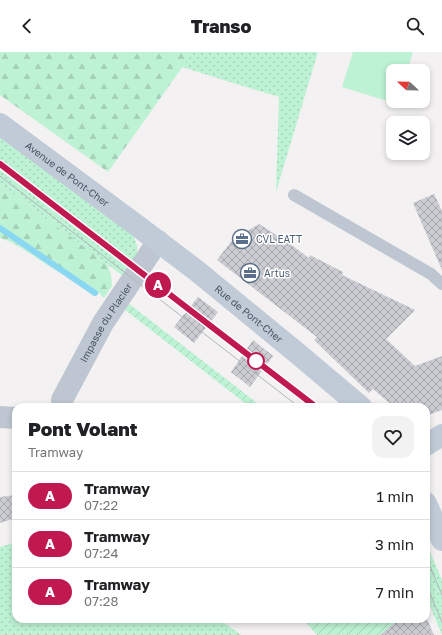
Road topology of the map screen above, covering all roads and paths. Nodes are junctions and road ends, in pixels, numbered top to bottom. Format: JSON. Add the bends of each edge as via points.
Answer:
{"nodes":[{"id":1,"x":0,"y":124,"type":"edge"},
{"id":2,"x":294,"y":194,"type":"dead end"},
{"id":3,"x":135,"y":224,"type":"joint"},
{"id":4,"x":158,"y":241,"type":"junction"},
{"id":5,"x":442,"y":284,"type":"edge"},
{"id":6,"x":62,"y":403,"type":"edge"},
{"id":7,"x":356,"y":403,"type":"edge"},
{"id":8,"x":0,"y":417,"type":"edge"},
{"id":9,"x":12,"y":418,"type":"edge"},
{"id":10,"x":442,"y":435,"type":"edge"},
{"id":11,"x":430,"y":442,"type":"edge"},
{"id":12,"x":430,"y":512,"type":"edge"},
{"id":13,"x":442,"y":540,"type":"edge"}],
"edges":[{"from":1,"to":3,"type":"main road","name":"Avenue de Pont-Cher"},
{"from":2,"to":5,"type":"lane","via":[[431,274]]},
{"from":3,"to":4,"type":"main road","name":"Rue de Pont-Cher"},
{"from":4,"to":6,"type":"street","name":"Impasse du Placier","via":[[103,323]]},
{"from":4,"to":7,"type":"main road","name":"Rue de Pont-Cher"},
{"from":8,"to":9,"type":"street"},
{"from":10,"to":11,"type":"main road"},
{"from":12,"to":13,"type":"main road"}]}
